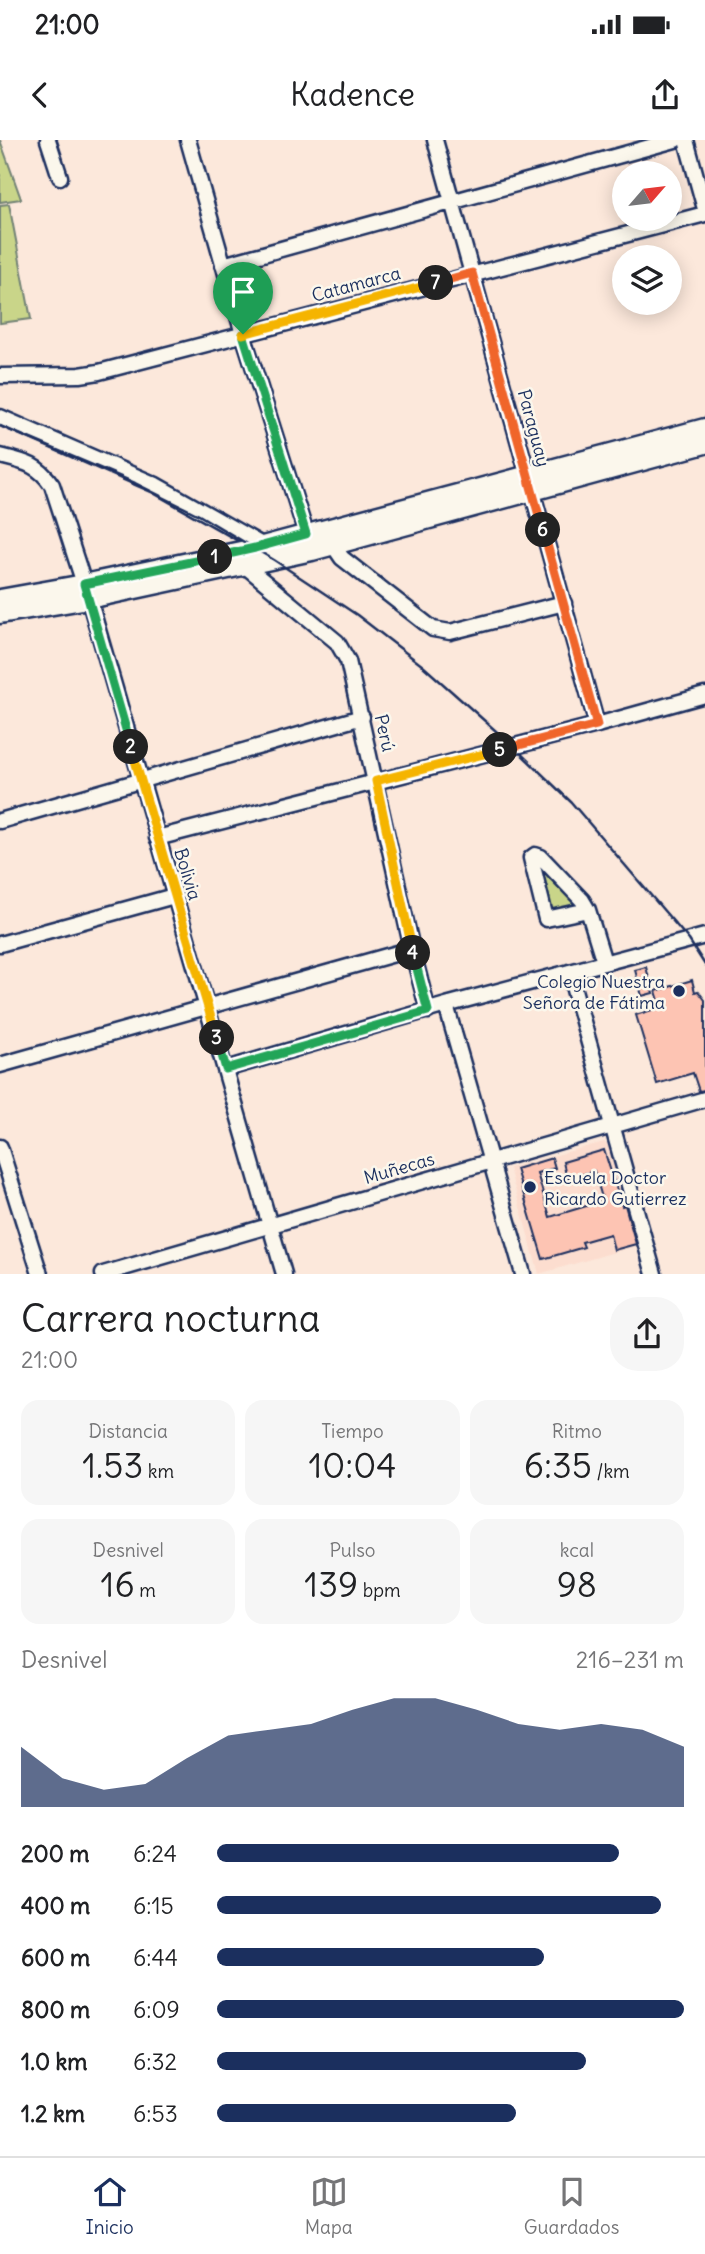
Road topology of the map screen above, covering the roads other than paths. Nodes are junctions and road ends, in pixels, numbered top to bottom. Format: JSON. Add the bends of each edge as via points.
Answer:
{"nodes":[{"id":1,"x":48,"y":140,"type":"edge"},
{"id":2,"x":188,"y":140,"type":"edge"},
{"id":3,"x":435,"y":140,"type":"edge"},
{"id":4,"x":675,"y":140,"type":"edge"},
{"id":5,"x":686,"y":140,"type":"edge"},
{"id":6,"x":60,"y":177,"type":"dead end"},
{"id":7,"x":452,"y":201,"type":"junction"},
{"id":8,"x":705,"y":211,"type":"edge"},
{"id":9,"x":223,"y":265,"type":"junction"},
{"id":10,"x":472,"y":273,"type":"junction"},
{"id":11,"x":243,"y":334,"type":"junction"},
{"id":12,"x":0,"y":376,"type":"edge"},
{"id":13,"x":0,"y":416,"type":"edge"},
{"id":14,"x":705,"y":428,"type":"edge"},
{"id":15,"x":705,"y":444,"type":"edge"},
{"id":16,"x":0,"y":456,"type":"edge"},
{"id":17,"x":529,"y":483,"type":"junction"},
{"id":18,"x":309,"y":542,"type":"junction"},
{"id":19,"x":262,"y":545,"type":"junction"},
{"id":20,"x":333,"y":545,"type":"junction"},
{"id":21,"x":238,"y":559,"type":"junction"},
{"id":22,"x":86,"y":592,"type":"junction"},
{"id":23,"x":0,"y":599,"type":"edge"},
{"id":24,"x":564,"y":603,"type":"junction"},
{"id":25,"x":0,"y":614,"type":"edge"},
{"id":26,"x":705,"y":696,"type":"edge"},
{"id":27,"x":362,"y":717,"type":"junction"},
{"id":28,"x":597,"y":725,"type":"junction"},
{"id":29,"x":141,"y":780,"type":"junction"},
{"id":30,"x":376,"y":781,"type":"junction"},
{"id":31,"x":0,"y":821,"type":"edge"},
{"id":32,"x":157,"y":838,"type":"junction"},
{"id":33,"x":174,"y":896,"type":"junction"},
{"id":34,"x":588,"y":910,"type":"junction"},
{"id":35,"x":705,"y":936,"type":"edge"},
{"id":36,"x":0,"y":944,"type":"edge"},
{"id":37,"x":412,"y":948,"type":"junction"},
{"id":38,"x":604,"y":962,"type":"junction"},
{"id":39,"x":569,"y":972,"type":"junction"},
{"id":40,"x":446,"y":1005,"type":"junction"},
{"id":41,"x":208,"y":1007,"type":"junction"},
{"id":42,"x":428,"y":1011,"type":"junction"},
{"id":43,"x":0,"y":1065,"type":"edge"},
{"id":44,"x":226,"y":1069,"type":"junction"},
{"id":45,"x":704,"y":1102,"type":"edge"},
{"id":46,"x":612,"y":1128,"type":"junction"},
{"id":47,"x":0,"y":1147,"type":"edge"},
{"id":48,"x":491,"y":1162,"type":"junction"},
{"id":49,"x":5,"y":1183,"type":"edge"},
{"id":50,"x":270,"y":1224,"type":"junction"},
{"id":51,"x":40,"y":1274,"type":"edge"},
{"id":52,"x":103,"y":1274,"type":"edge"},
{"id":53,"x":284,"y":1274,"type":"edge"},
{"id":54,"x":523,"y":1274,"type":"edge"},
{"id":55,"x":654,"y":1274,"type":"edge"}],
"edges":[{"from":1,"to":6,"type":"street"},
{"from":2,"to":9,"type":"street"},
{"from":3,"to":7,"type":"street","name":"Paraguay"},
{"from":4,"to":7,"type":"street"},
{"from":5,"to":8,"type":"street"},
{"from":7,"to":9,"type":"street"},
{"from":7,"to":10,"type":"street","name":"Paraguay"},
{"from":8,"to":10,"type":"street","name":"Catamarca"},
{"from":9,"to":11,"type":"street"},
{"from":10,"to":11,"type":"street","name":"Catamarca"},
{"from":10,"to":17,"type":"street","name":"Paraguay"},
{"from":11,"to":12,"type":"street","name":"Catamarca","via":[[80,376]]},
{"from":11,"to":18,"type":"street"},
{"from":13,"to":19,"type":"street","via":[[156,485]]},
{"from":14,"to":17,"type":"main road"},
{"from":15,"to":17,"type":"main road"},
{"from":16,"to":22,"type":"street","name":"Bolivia","via":[[31,464],[52,485]]},
{"from":17,"to":18,"type":"main road"},
{"from":17,"to":20,"type":"main road"},
{"from":17,"to":24,"type":"street","name":"Paraguay"},
{"from":18,"to":19,"type":"main road"},
{"from":18,"to":20,"type":"main road"},
{"from":18,"to":21,"type":"main road"},
{"from":19,"to":21,"type":"main road"},
{"from":20,"to":24,"type":"street","via":[[342,558],[433,629],[450,632]]},
{"from":21,"to":22,"type":"main road"},
{"from":21,"to":27,"type":"street","name":"Perú","via":[[337,642],[348,661]]},
{"from":22,"to":23,"type":"main road"},
{"from":22,"to":25,"type":"main road"},
{"from":22,"to":29,"type":"street","name":"Bolivia"},
{"from":24,"to":28,"type":"street","name":"Paraguay"},
{"from":26,"to":28,"type":"street"},
{"from":27,"to":29,"type":"street"},
{"from":27,"to":30,"type":"street","name":"Perú"},
{"from":28,"to":30,"type":"street"},
{"from":29,"to":31,"type":"street"},
{"from":29,"to":32,"type":"street","name":"Bolivia"},
{"from":30,"to":32,"type":"street"},
{"from":30,"to":37,"type":"street","name":"Perú"},
{"from":32,"to":33,"type":"street","name":"Bolivia"},
{"from":33,"to":36,"type":"street"},
{"from":33,"to":41,"type":"street","name":"Bolivia"},
{"from":34,"to":34,"type":"street","via":[[541,857],[531,858],[547,919]]},
{"from":34,"to":38,"type":"street"},
{"from":35,"to":38,"type":"street"},
{"from":37,"to":41,"type":"street"},
{"from":37,"to":42,"type":"street","name":"Perú"},
{"from":38,"to":39,"type":"street"},
{"from":39,"to":40,"type":"street"},
{"from":39,"to":46,"type":"street"},
{"from":40,"to":42,"type":"street"},
{"from":40,"to":48,"type":"street"},
{"from":41,"to":43,"type":"street"},
{"from":41,"to":44,"type":"street","name":"Bolivia"},
{"from":42,"to":44,"type":"street"},
{"from":44,"to":50,"type":"street","name":"Bolivia"},
{"from":45,"to":46,"type":"street","name":"Muñecas"},
{"from":46,"to":48,"type":"street","name":"Muñecas"},
{"from":46,"to":55,"type":"street"},
{"from":47,"to":49,"type":"street"},
{"from":48,"to":50,"type":"street","name":"Muñecas"},
{"from":48,"to":54,"type":"street"},
{"from":49,"to":51,"type":"street"},
{"from":50,"to":52,"type":"street","name":"Muñecas"},
{"from":50,"to":53,"type":"street","name":"Bolivia"}]}
